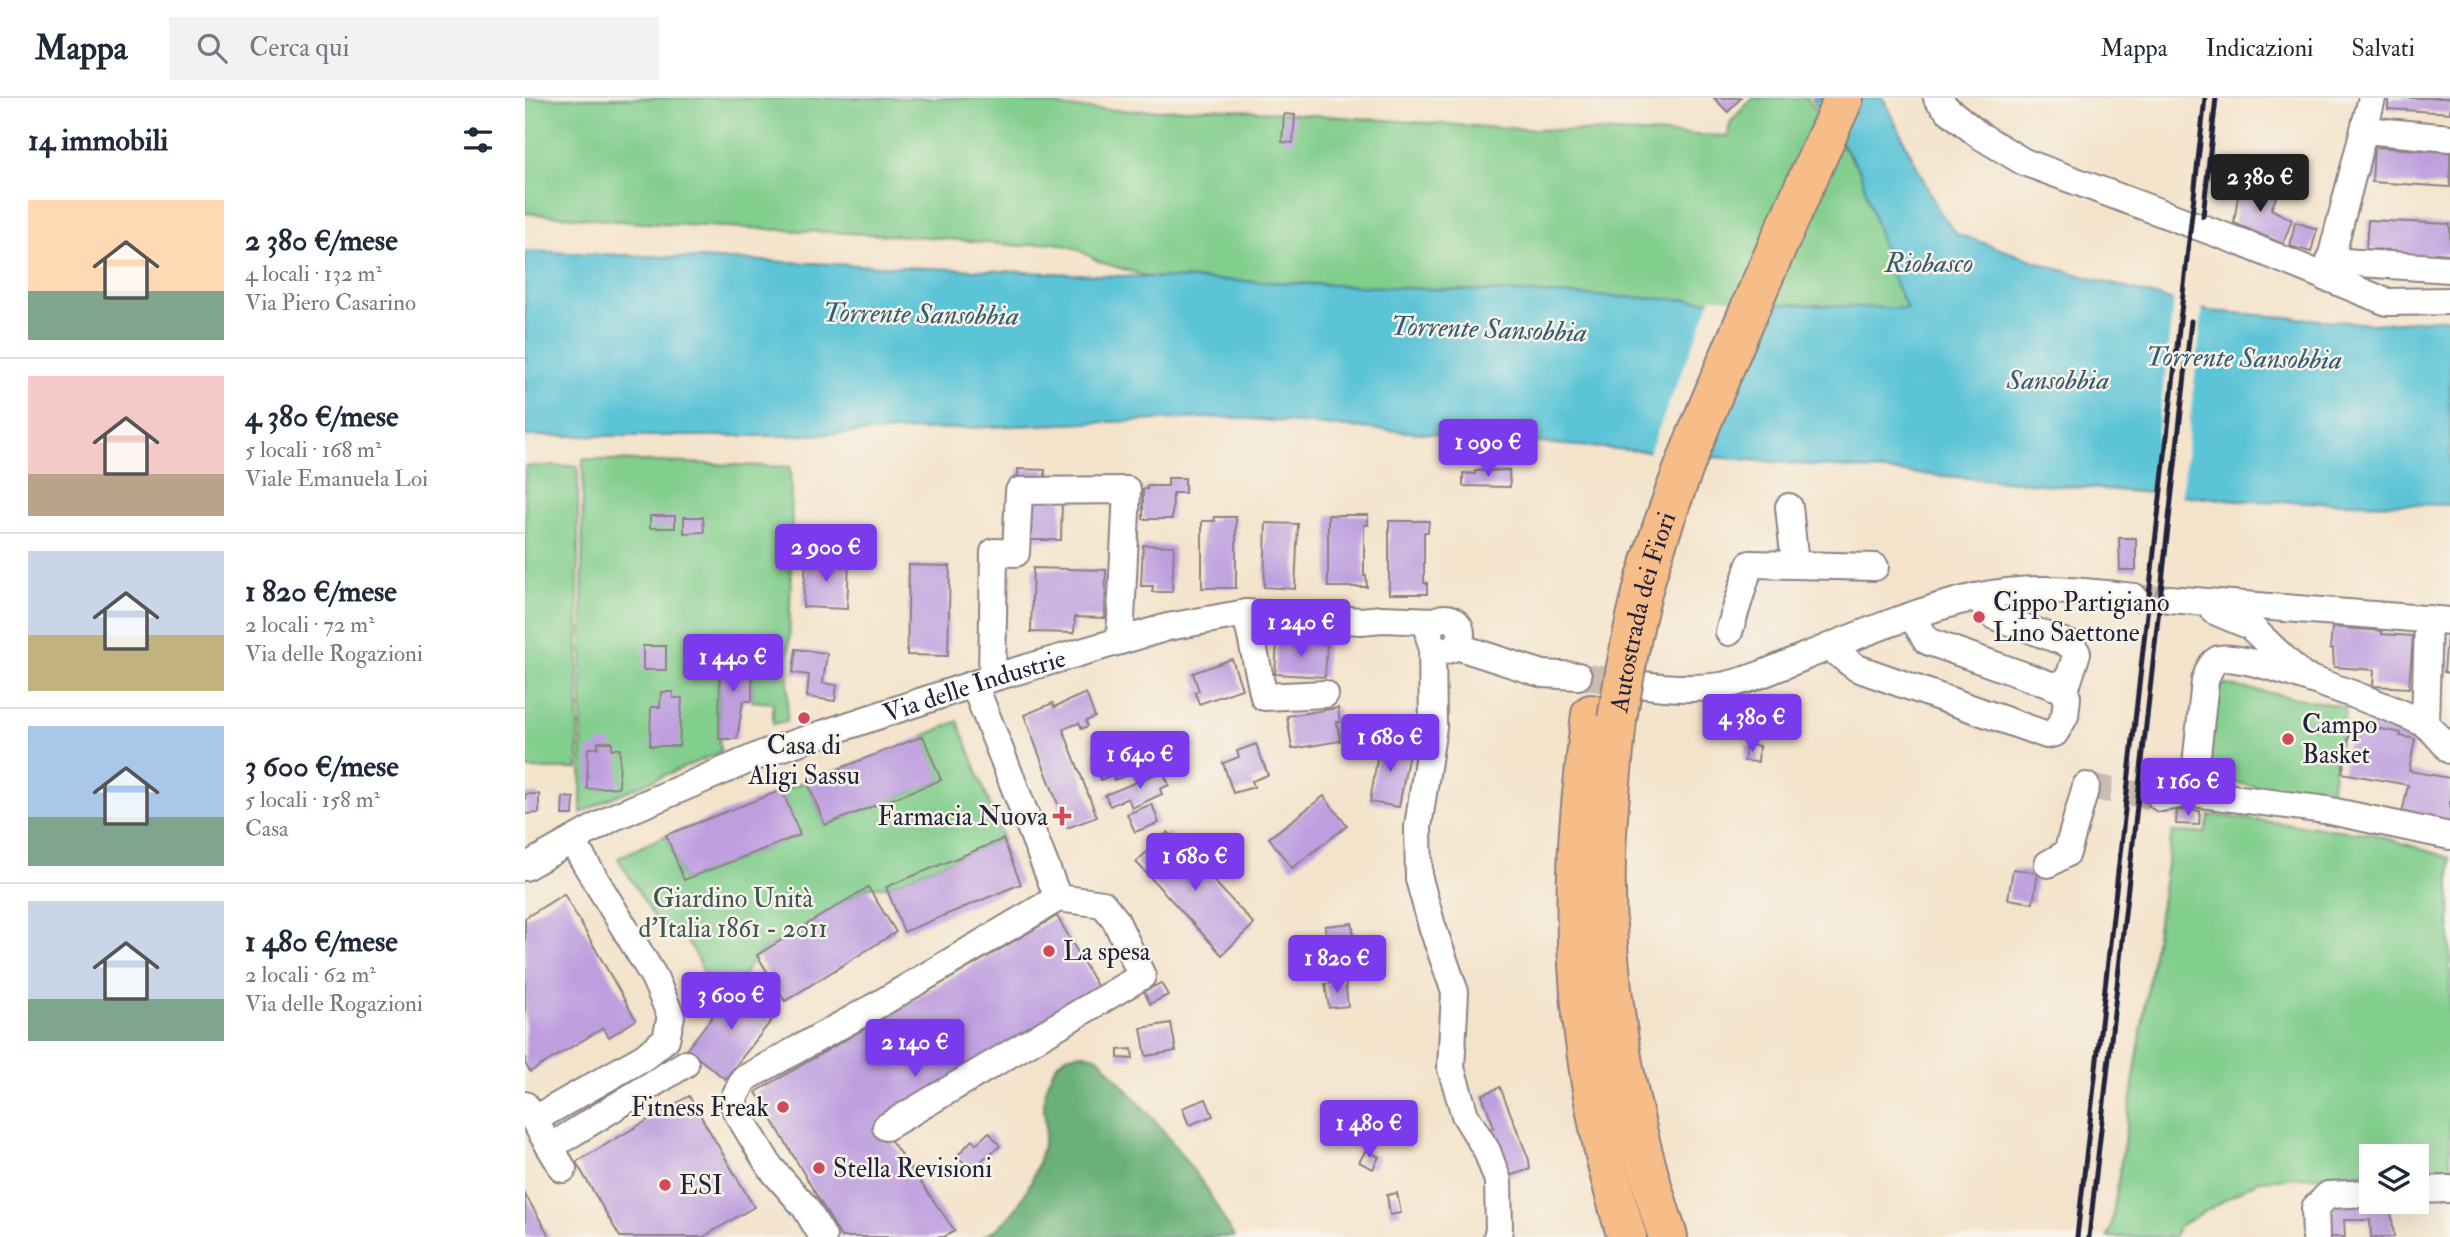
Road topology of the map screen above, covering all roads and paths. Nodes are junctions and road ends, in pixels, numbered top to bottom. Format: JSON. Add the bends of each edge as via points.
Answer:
{"nodes":[{"id":1,"x":1817,"y":98,"type":"edge"},
{"id":2,"x":1844,"y":98,"type":"edge"},
{"id":3,"x":1937,"y":98,"type":"edge"},
{"id":4,"x":2372,"y":98,"type":"edge"},
{"id":5,"x":2365,"y":130,"type":"junction"},
{"id":6,"x":2450,"y":138,"type":"edge"},
{"id":7,"x":2328,"y":269,"type":"junction"},
{"id":8,"x":2450,"y":269,"type":"edge"},
{"id":9,"x":2450,"y":301,"type":"edge"},
{"id":10,"x":1789,"y":507,"type":"dead end"},
{"id":11,"x":1795,"y":565,"type":"junction"},
{"id":12,"x":1875,"y":567,"type":"dead end"},
{"id":13,"x":1975,"y":597,"type":"junction"},
{"id":14,"x":2134,"y":597,"type":"tunnel mouth"},
{"id":15,"x":2274,"y":608,"type":"junction"},
{"id":16,"x":1246,"y":613,"type":"junction"},
{"id":17,"x":1912,"y":617,"type":"junction"},
{"id":18,"x":2439,"y":620,"type":"edge"},
{"id":19,"x":1730,"y":632,"type":"dead end"},
{"id":20,"x":1444,"y":639,"type":"junction"},
{"id":21,"x":1121,"y":641,"type":"junction"},
{"id":22,"x":2267,"y":643,"type":"junction"},
{"id":23,"x":1829,"y":647,"type":"junction"},
{"id":24,"x":1571,"y":675,"type":"tunnel mouth"},
{"id":25,"x":2302,"y":675,"type":"junction"},
{"id":26,"x":983,"y":681,"type":"junction"},
{"id":27,"x":1637,"y":684,"type":"tunnel mouth"},
{"id":28,"x":2053,"y":686,"type":"junction"},
{"id":29,"x":1325,"y":694,"type":"dead end"},
{"id":30,"x":1604,"y":717,"type":"junction"},
{"id":31,"x":2425,"y":724,"type":"junction"},
{"id":32,"x":2450,"y":750,"type":"edge"},
{"id":33,"x":2086,"y":786,"type":"dead end"},
{"id":34,"x":2193,"y":793,"type":"junction"},
{"id":35,"x":2161,"y":798,"type":"tunnel mouth"},
{"id":36,"x":2450,"y":836,"type":"edge"},
{"id":37,"x":572,"y":842,"type":"junction"},
{"id":38,"x":2048,"y":864,"type":"dead end"},
{"id":39,"x":525,"y":867,"type":"edge"},
{"id":40,"x":1059,"y":898,"type":"junction"},
{"id":41,"x":685,"y":1064,"type":"dead end"},
{"id":42,"x":530,"y":1112,"type":"edge"},
{"id":43,"x":886,"y":1127,"type":"dead end"},
{"id":44,"x":2450,"y":1189,"type":"edge"},
{"id":45,"x":2429,"y":1190,"type":"edge"},
{"id":46,"x":2359,"y":1194,"type":"edge"},
{"id":47,"x":823,"y":1237,"type":"edge"},
{"id":48,"x":1497,"y":1237,"type":"edge"},
{"id":49,"x":1627,"y":1237,"type":"edge"},
{"id":50,"x":1668,"y":1237,"type":"edge"},
{"id":51,"x":2315,"y":1237,"type":"edge"}],
"edges":[{"from":1,"to":30,"type":"highway","name":"Autostrada dei Fiori","via":[[1651,487],[1621,578]]},
{"from":2,"to":30,"type":"highway","name":"Autostrada dei Fiori","bridge":true,"via":[[1733,346],[1663,525]]},
{"from":3,"to":7,"type":"street","via":[[1979,135],[2024,162]]},
{"from":4,"to":5,"type":"street"},
{"from":5,"to":6,"type":"street"},
{"from":5,"to":7,"type":"street"},
{"from":7,"to":8,"type":"street"},
{"from":7,"to":9,"type":"street","via":[[2387,302]]},
{"from":10,"to":11,"type":"street"},
{"from":11,"to":12,"type":"street"},
{"from":11,"to":19,"type":"street","via":[[1750,564]]},
{"from":13,"to":14,"type":"street","via":[[2059,589]]},
{"from":13,"to":17,"type":"street"},
{"from":13,"to":28,"type":"street","via":[[1994,616],[2072,645],[2077,653],[2068,681]]},
{"from":15,"to":18,"type":"street"},
{"from":15,"to":22,"type":"street"},
{"from":15,"to":22,"type":"street","via":[[2179,601],[2250,626]]},
{"from":15,"to":25,"type":"street","via":[[2279,638]]},
{"from":16,"to":20,"type":"street","name":"Via delle Industrie","via":[[1367,621]]},
{"from":16,"to":21,"type":"street","name":"Via delle Industrie"},
{"from":16,"to":29,"type":"street","via":[[1265,697]]},
{"from":17,"to":23,"type":"street"},
{"from":17,"to":28,"type":"street","via":[[1927,641]]},
{"from":18,"to":31,"type":"street"},
{"from":20,"to":24,"type":"street","name":"Via delle Industrie","via":[[1543,674]]},
{"from":20,"to":48,"type":"street","via":[[1418,827],[1419,879],[1455,992],[1451,1068],[1465,1115],[1498,1181]]},
{"from":21,"to":26,"type":"street","name":"Via delle Industrie"},
{"from":21,"to":26,"type":"street","via":[[1127,490],[1019,491],[1016,553],[994,552]]},
{"from":22,"to":25,"type":"street"},
{"from":23,"to":27,"type":"street","via":[[1724,685],[1689,689]]},
{"from":23,"to":28,"type":"street","via":[[1857,668],[2047,734],[2055,733],[2065,716],[2067,697]]},
{"from":25,"to":31,"type":"street"},
{"from":25,"to":34,"type":"street","via":[[2233,657],[2218,659],[2210,667]]},
{"from":26,"to":37,"type":"street","name":"Via delle Industrie","via":[[765,752],[614,817]]},
{"from":26,"to":40,"type":"street"},
{"from":30,"to":49,"type":"highway","name":"Autostrada dei Fiori","via":[[1582,790],[1576,874],[1580,976],[1597,1118]]},
{"from":30,"to":50,"type":"highway","name":"Autostrada dei Fiori","via":[[1607,937],[1613,998],[1626,1088]]},
{"from":31,"to":32,"type":"street"},
{"from":33,"to":38,"type":"street","via":[[2067,853]]},
{"from":34,"to":35,"type":"street"},
{"from":34,"to":36,"type":"street","via":[[2326,810]]},
{"from":37,"to":39,"type":"street","name":"Via delle Industrie"},
{"from":37,"to":42,"type":"street","via":[[654,977],[671,1016],[666,1039],[644,1057]]},
{"from":40,"to":43,"type":"street","via":[[1103,904],[1142,976]]},
{"from":40,"to":47,"type":"street","via":[[744,1079],[734,1098],[735,1109],[770,1167],[805,1207]]},
{"from":41,"to":42,"type":"street","via":[[556,1158]]},
{"from":44,"to":45,"type":"street"},
{"from":46,"to":51,"type":"street","via":[[2328,1195],[2315,1208]]}]}
